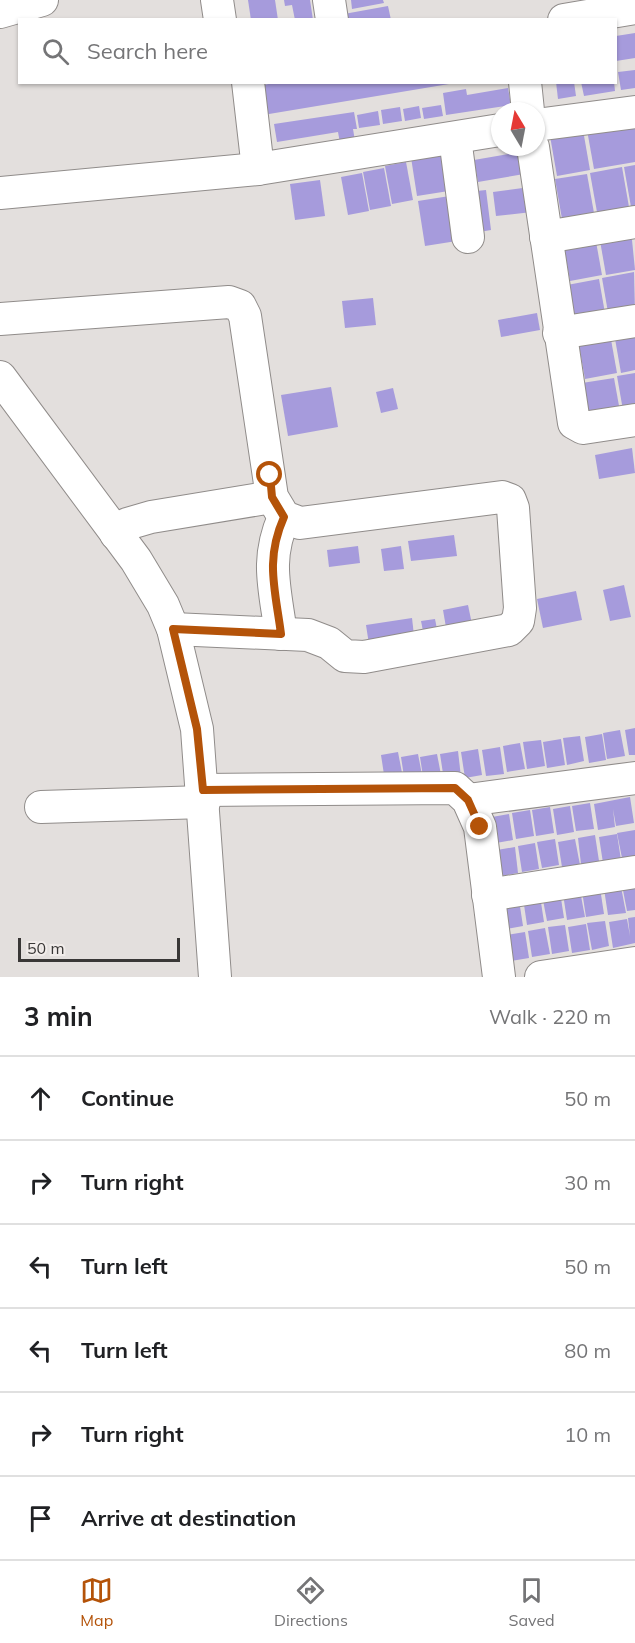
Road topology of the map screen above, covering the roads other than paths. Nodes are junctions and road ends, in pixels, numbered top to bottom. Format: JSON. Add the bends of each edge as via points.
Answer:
{"nodes":[{"id":1,"x":42,"y":0,"type":"edge"},
{"id":2,"x":217,"y":0,"type":"edge"},
{"id":3,"x":328,"y":0,"type":"edge"},
{"id":4,"x":635,"y":8,"type":"edge"},
{"id":5,"x":0,"y":12,"type":"edge"},
{"id":6,"x":220,"y":18,"type":"edge"},
{"id":7,"x":332,"y":18,"type":"edge"},
{"id":8,"x":576,"y":18,"type":"edge"},
{"id":9,"x":248,"y":84,"type":"edge"},
{"id":10,"x":525,"y":84,"type":"edge"},
{"id":11,"x":527,"y":102,"type":"edge"},
{"id":12,"x":635,"y":112,"type":"edge"},
{"id":13,"x":545,"y":124,"type":"edge"},
{"id":14,"x":491,"y":132,"type":"edge"},
{"id":15,"x":456,"y":138,"type":"junction"},
{"id":16,"x":534,"y":156,"type":"edge"},
{"id":17,"x":258,"y":170,"type":"junction"},
{"id":18,"x":0,"y":193,"type":"edge"},
{"id":19,"x":635,"y":222,"type":"edge"},
{"id":20,"x":468,"y":237,"type":"dead end"},
{"id":21,"x":546,"y":237,"type":"junction"},
{"id":22,"x":0,"y":319,"type":"edge"},
{"id":23,"x":635,"y":321,"type":"edge"},
{"id":24,"x":559,"y":333,"type":"junction"},
{"id":25,"x":0,"y":377,"type":"edge"},
{"id":26,"x":635,"y":420,"type":"edge"},
{"id":27,"x":278,"y":507,"type":"junction"},
{"id":28,"x":116,"y":534,"type":"junction"},
{"id":29,"x":173,"y":629,"type":"junction"},
{"id":30,"x":281,"y":634,"type":"junction"},
{"id":31,"x":635,"y":778,"type":"edge"},
{"id":32,"x":204,"y":796,"type":"junction"},
{"id":33,"x":468,"y":800,"type":"junction"},
{"id":34,"x":41,"y":807,"type":"dead end"},
{"id":35,"x":635,"y":872,"type":"edge"},
{"id":36,"x":488,"y":895,"type":"junction"},
{"id":37,"x":635,"y":963,"type":"edge"},
{"id":38,"x":215,"y":977,"type":"edge"},
{"id":39,"x":498,"y":977,"type":"edge"},
{"id":40,"x":541,"y":977,"type":"edge"}],
"edges":[{"from":1,"to":5,"type":"street"},
{"from":2,"to":6,"type":"street"},
{"from":3,"to":7,"type":"street"},
{"from":4,"to":8,"type":"street"},
{"from":9,"to":17,"type":"street"},
{"from":10,"to":11,"type":"street"},
{"from":12,"to":13,"type":"street"},
{"from":14,"to":15,"type":"street"},
{"from":15,"to":17,"type":"street"},
{"from":15,"to":20,"type":"street"},
{"from":16,"to":21,"type":"street"},
{"from":17,"to":18,"type":"street"},
{"from":19,"to":21,"type":"street"},
{"from":21,"to":24,"type":"street"},
{"from":22,"to":27,"type":"street","via":[[229,302],[240,306],[245,315]]},
{"from":23,"to":24,"type":"street"},
{"from":24,"to":26,"type":"street","via":[[574,423],[583,428]]},
{"from":25,"to":28,"type":"street"},
{"from":27,"to":28,"type":"street","via":[[151,517],[127,524]]},
{"from":27,"to":30,"type":"street","via":[[272,562]]},
{"from":27,"to":30,"type":"street","via":[[300,523],[502,497],[510,500],[520,608],[519,621],[509,630],[364,657],[345,656],[329,643],[308,635]]},
{"from":28,"to":29,"type":"street","via":[[163,605]]},
{"from":29,"to":30,"type":"street"},
{"from":29,"to":32,"type":"street","via":[[197,729]]},
{"from":31,"to":33,"type":"street"},
{"from":32,"to":33,"type":"street","via":[[455,788]]},
{"from":32,"to":34,"type":"street"},
{"from":32,"to":38,"type":"street"},
{"from":33,"to":36,"type":"street","via":[[480,827]]},
{"from":35,"to":36,"type":"street"},
{"from":36,"to":39,"type":"street"},
{"from":37,"to":40,"type":"street"}]}
